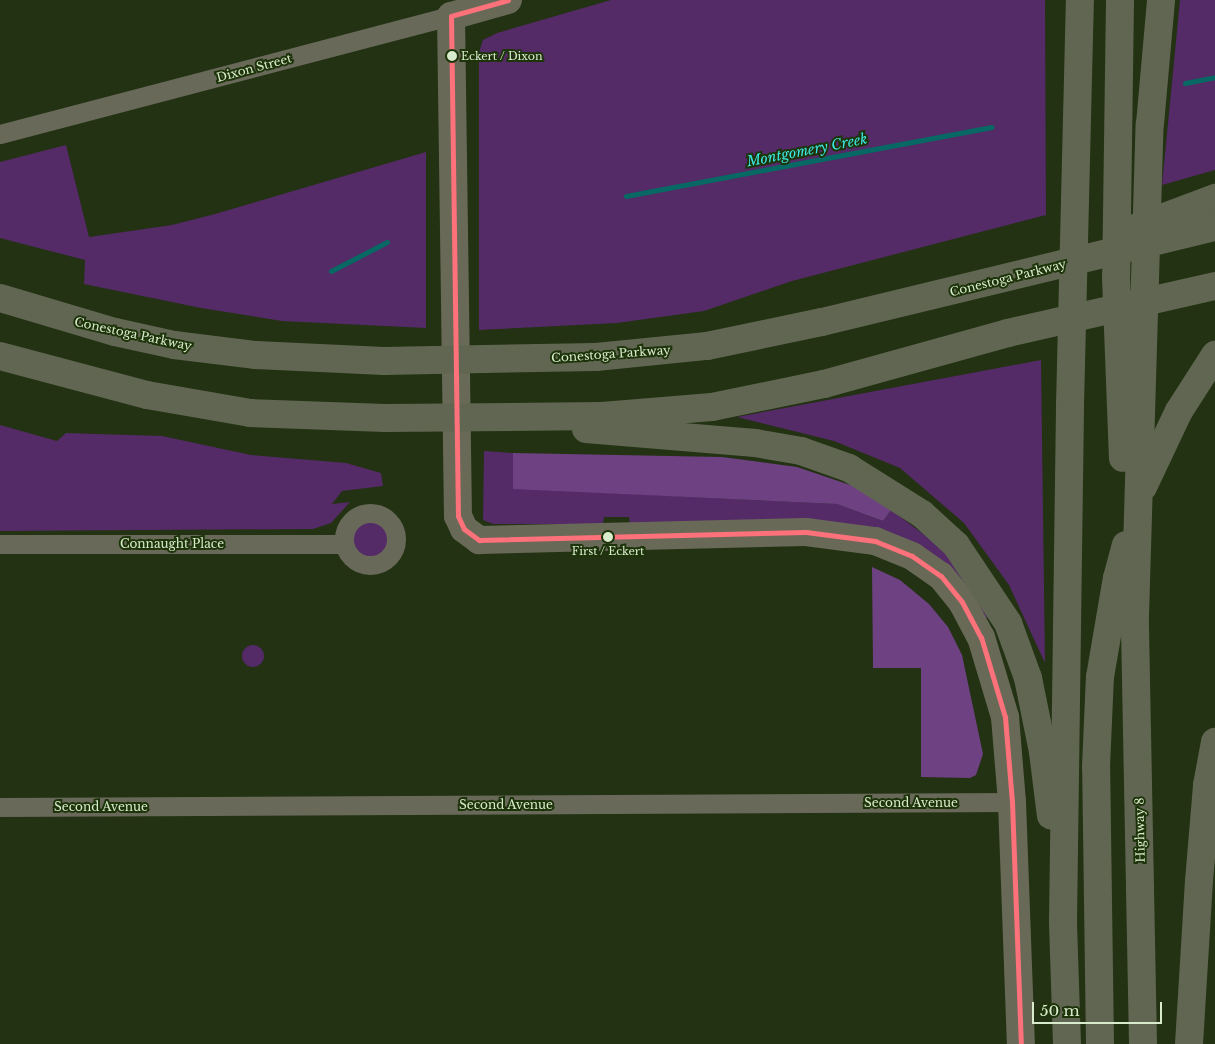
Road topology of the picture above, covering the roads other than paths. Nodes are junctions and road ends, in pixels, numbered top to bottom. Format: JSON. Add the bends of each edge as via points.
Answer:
{"nodes":[{"id":1,"x":508,"y":0,"type":"edge"},
{"id":2,"x":1120,"y":0,"type":"edge"},
{"id":3,"x":1161,"y":0,"type":"edge"},
{"id":4,"x":1078,"y":7,"type":"edge"},
{"id":5,"x":451,"y":16,"type":"junction"},
{"id":6,"x":0,"y":134,"type":"edge"},
{"id":7,"x":1208,"y":200,"type":"edge"},
{"id":8,"x":1207,"y":229,"type":"edge"},
{"id":9,"x":990,"y":282,"type":"junction"},
{"id":10,"x":1211,"y":287,"type":"edge"},
{"id":11,"x":0,"y":298,"type":"edge"},
{"id":12,"x":1215,"y":355,"type":"edge"},
{"id":13,"x":0,"y":356,"type":"edge"},
{"id":14,"x":518,"y":417,"type":"junction"},
{"id":15,"x":0,"y":544,"type":"edge"},
{"id":16,"x":344,"y":544,"type":"dead end"},
{"id":17,"x":1135,"y":616,"type":"junction"},
{"id":18,"x":1215,"y":742,"type":"edge"},
{"id":19,"x":1012,"y":802,"type":"junction"},
{"id":20,"x":0,"y":807,"type":"edge"},
{"id":21,"x":1064,"y":922,"type":"junction"},
{"id":22,"x":1021,"y":1044,"type":"edge"},
{"id":23,"x":1067,"y":1044,"type":"edge"},
{"id":24,"x":1100,"y":1044,"type":"edge"},
{"id":25,"x":1143,"y":1044,"type":"edge"},
{"id":26,"x":1189,"y":1044,"type":"edge"}],
"edges":[{"from":1,"to":5,"type":"street","name":"Dixon Street"},
{"from":2,"to":17,"type":"highway","via":[[1116,277],[1124,481]]},
{"from":3,"to":17,"type":"highway","via":[[1150,124]]},
{"from":4,"to":21,"type":"highway"},
{"from":5,"to":6,"type":"street","name":"Dixon Street"},
{"from":5,"to":19,"type":"street","via":[[458,516],[464,529],[479,540],[806,532],[875,541],[912,556],[940,576],[962,602],[993,670],[1005,717]]},
{"from":7,"to":9,"type":"highway"},
{"from":8,"to":9,"type":"highway","name":"Conestoga Parkway"},
{"from":9,"to":11,"type":"highway","name":"Conestoga Parkway","via":[[707,346],[596,357],[516,360],[384,360],[256,355],[174,345],[57,316]]},
{"from":10,"to":14,"type":"highway","via":[[1008,333],[824,384],[712,407],[602,416]]},
{"from":12,"to":24,"type":"highway","via":[[1179,411],[1141,490],[1117,578],[1100,677],[1096,767]]},
{"from":13,"to":14,"type":"highway","via":[[147,395],[250,413],[385,418]]},
{"from":14,"to":21,"type":"highway","via":[[609,433],[755,442],[801,451],[849,468],[922,514],[956,545],[1008,623],[1028,678],[1043,752]]},
{"from":15,"to":16,"type":"street","name":"Connaught Place"},
{"from":17,"to":25,"type":"highway","name":"Highway 8"},
{"from":18,"to":26,"type":"highway","via":[[1207,785]]},
{"from":19,"to":20,"type":"street","name":"Second Avenue"},
{"from":19,"to":22,"type":"street"},
{"from":21,"to":23,"type":"highway"}]}
